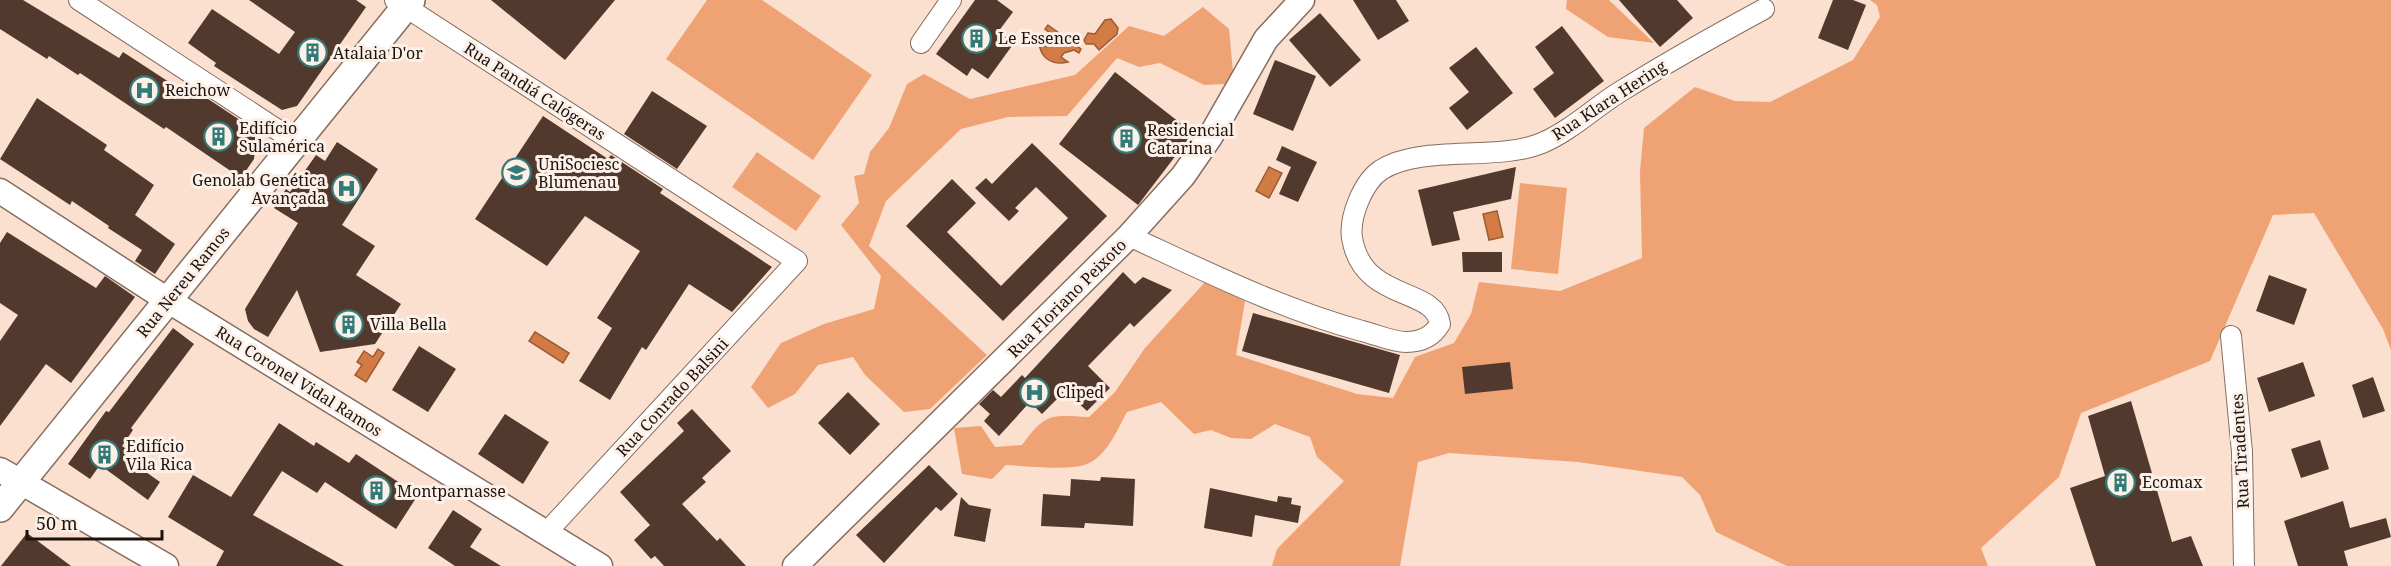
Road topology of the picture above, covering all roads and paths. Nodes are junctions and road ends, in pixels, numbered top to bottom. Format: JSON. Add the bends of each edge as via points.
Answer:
{"nodes":[{"id":1,"x":79,"y":0,"type":"edge"},
{"id":2,"x":951,"y":0,"type":"edge"},
{"id":3,"x":1302,"y":0,"type":"edge"},
{"id":4,"x":403,"y":2,"type":"edge"},
{"id":5,"x":1764,"y":9,"type":"dead end"},
{"id":6,"x":921,"y":43,"type":"dead end"},
{"id":7,"x":296,"y":142,"type":"junction"},
{"id":8,"x":0,"y":191,"type":"edge"},
{"id":9,"x":1129,"y":236,"type":"junction"},
{"id":10,"x":797,"y":261,"type":"joint"},
{"id":11,"x":169,"y":301,"type":"junction"},
{"id":12,"x":2230,"y":336,"type":"dead end"},
{"id":13,"x":10,"y":476,"type":"edge"},
{"id":14,"x":0,"y":508,"type":"edge"},
{"id":15,"x":546,"y":533,"type":"junction"},
{"id":16,"x":166,"y":566,"type":"edge"},
{"id":17,"x":600,"y":566,"type":"edge"},
{"id":18,"x":795,"y":566,"type":"edge"},
{"id":19,"x":2244,"y":566,"type":"edge"}],
"edges":[{"from":1,"to":7,"type":"street"},
{"from":2,"to":6,"type":"street"},
{"from":3,"to":9,"type":"street","name":"Rua Floriano Peixoto","via":[[1266,39],[1183,176]]},
{"from":4,"to":7,"type":"main road","name":"Rua Nereu Ramos"},
{"from":4,"to":10,"type":"street","name":"Rua Pandiá Calógeras"},
{"from":5,"to":9,"type":"street","name":"Rua Klara Hering","via":[[1674,58],[1541,143],[1515,150],[1405,161],[1382,170],[1359,198],[1352,236],[1358,260],[1370,276],[1433,307],[1440,324],[1435,333],[1424,339],[1405,342],[1327,321],[1263,297]]},
{"from":7,"to":11,"type":"main road","name":"Rua Nereu Ramos"},
{"from":8,"to":11,"type":"street","name":"Rua Coronel Vidal Ramos"},
{"from":9,"to":18,"type":"street","name":"Rua Floriano Peixoto"},
{"from":10,"to":15,"type":"street","name":"Rua Conrado Balsini"},
{"from":11,"to":13,"type":"main road","name":"Rua Nereu Ramos"},
{"from":11,"to":15,"type":"street","name":"Rua Coronel Vidal Ramos"},
{"from":12,"to":19,"type":"street","name":"Rua Tiradentes","via":[[2242,452]]},
{"from":13,"to":14,"type":"main road","name":"Rua Nereu Ramos"},
{"from":13,"to":16,"type":"street"},
{"from":15,"to":17,"type":"street","name":"Rua Coronel Vidal Ramos"}]}
